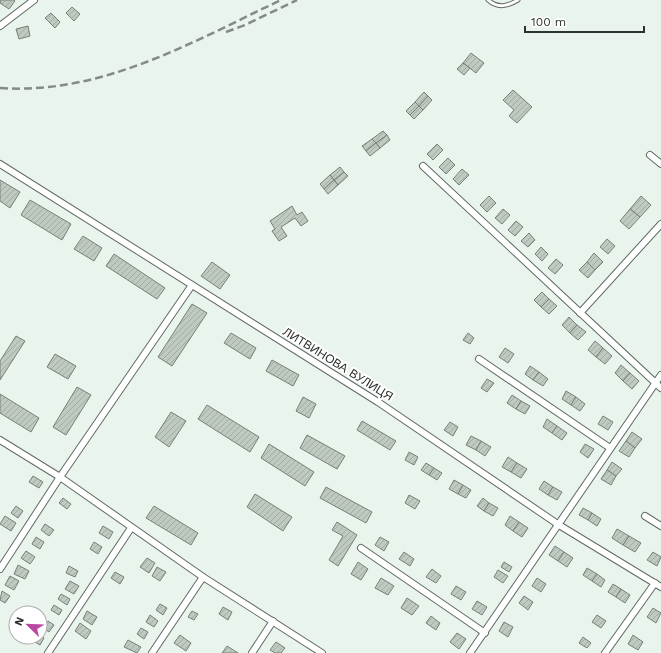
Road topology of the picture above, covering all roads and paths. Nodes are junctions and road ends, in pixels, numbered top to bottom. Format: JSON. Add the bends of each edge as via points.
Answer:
{"nodes":[{"id":1,"x":34,"y":0,"type":"edge"},
{"id":2,"x":488,"y":0,"type":"edge"},
{"id":3,"x":518,"y":0,"type":"edge"},
{"id":4,"x":1,"y":24,"type":"edge"},
{"id":5,"x":650,"y":155,"type":"dead end"},
{"id":6,"x":0,"y":164,"type":"edge"},
{"id":7,"x":661,"y":164,"type":"edge"},
{"id":8,"x":423,"y":166,"type":"dead end"},
{"id":9,"x":661,"y":224,"type":"edge"},
{"id":10,"x":192,"y":285,"type":"junction"},
{"id":11,"x":580,"y":313,"type":"junction"},
{"id":12,"x":479,"y":359,"type":"dead end"},
{"id":13,"x":661,"y":375,"type":"edge"},
{"id":14,"x":656,"y":383,"type":"junction"},
{"id":15,"x":661,"y":388,"type":"edge"},
{"id":16,"x":0,"y":440,"type":"edge"},
{"id":17,"x":610,"y":448,"type":"junction"},
{"id":18,"x":60,"y":478,"type":"junction"},
{"id":19,"x":645,"y":516,"type":"dead end"},
{"id":20,"x":558,"y":525,"type":"junction"},
{"id":21,"x":661,"y":526,"type":"edge"},
{"id":22,"x":131,"y":528,"type":"junction"},
{"id":23,"x":360,"y":548,"type":"dead end"},
{"id":24,"x":0,"y":569,"type":"edge"},
{"id":25,"x":203,"y":577,"type":"junction"},
{"id":26,"x":655,"y":583,"type":"junction"},
{"id":27,"x":661,"y":587,"type":"edge"},
{"id":28,"x":273,"y":621,"type":"junction"},
{"id":29,"x":485,"y":633,"type":"junction"},
{"id":30,"x":48,"y":653,"type":"edge"},
{"id":31,"x":152,"y":653,"type":"edge"},
{"id":32,"x":252,"y":653,"type":"edge"},
{"id":33,"x":322,"y":653,"type":"edge"},
{"id":34,"x":470,"y":653,"type":"edge"},
{"id":35,"x":605,"y":653,"type":"edge"}],
"edges":[{"from":1,"to":4,"type":"street"},
{"from":2,"to":3,"type":"lane","via":[[507,6]]},
{"from":5,"to":7,"type":"street"},
{"from":6,"to":10,"type":"street","name":"ЛИТВИНОВА ВУЛИЦЯ"},
{"from":8,"to":11,"type":"street"},
{"from":9,"to":11,"type":"street"},
{"from":10,"to":18,"type":"street"},
{"from":10,"to":20,"type":"street","name":"ЛИТВИНОВА ВУЛИЦЯ","via":[[378,402]]},
{"from":11,"to":14,"type":"street"},
{"from":12,"to":17,"type":"street"},
{"from":13,"to":14,"type":"street"},
{"from":14,"to":15,"type":"street"},
{"from":14,"to":17,"type":"street"},
{"from":16,"to":18,"type":"street"},
{"from":17,"to":20,"type":"street"},
{"from":18,"to":22,"type":"street"},
{"from":18,"to":24,"type":"street"},
{"from":19,"to":21,"type":"street"},
{"from":20,"to":26,"type":"street","name":"ЛИТВИНОВА ВУЛИЦЯ"},
{"from":20,"to":29,"type":"street"},
{"from":22,"to":25,"type":"street"},
{"from":22,"to":30,"type":"street"},
{"from":23,"to":29,"type":"street"},
{"from":25,"to":28,"type":"street"},
{"from":25,"to":31,"type":"street"},
{"from":26,"to":27,"type":"street","name":"ЛИТВИНОВА ВУЛИЦЯ"},
{"from":26,"to":35,"type":"street"},
{"from":28,"to":32,"type":"street"},
{"from":28,"to":33,"type":"street"},
{"from":29,"to":34,"type":"street"}]}
